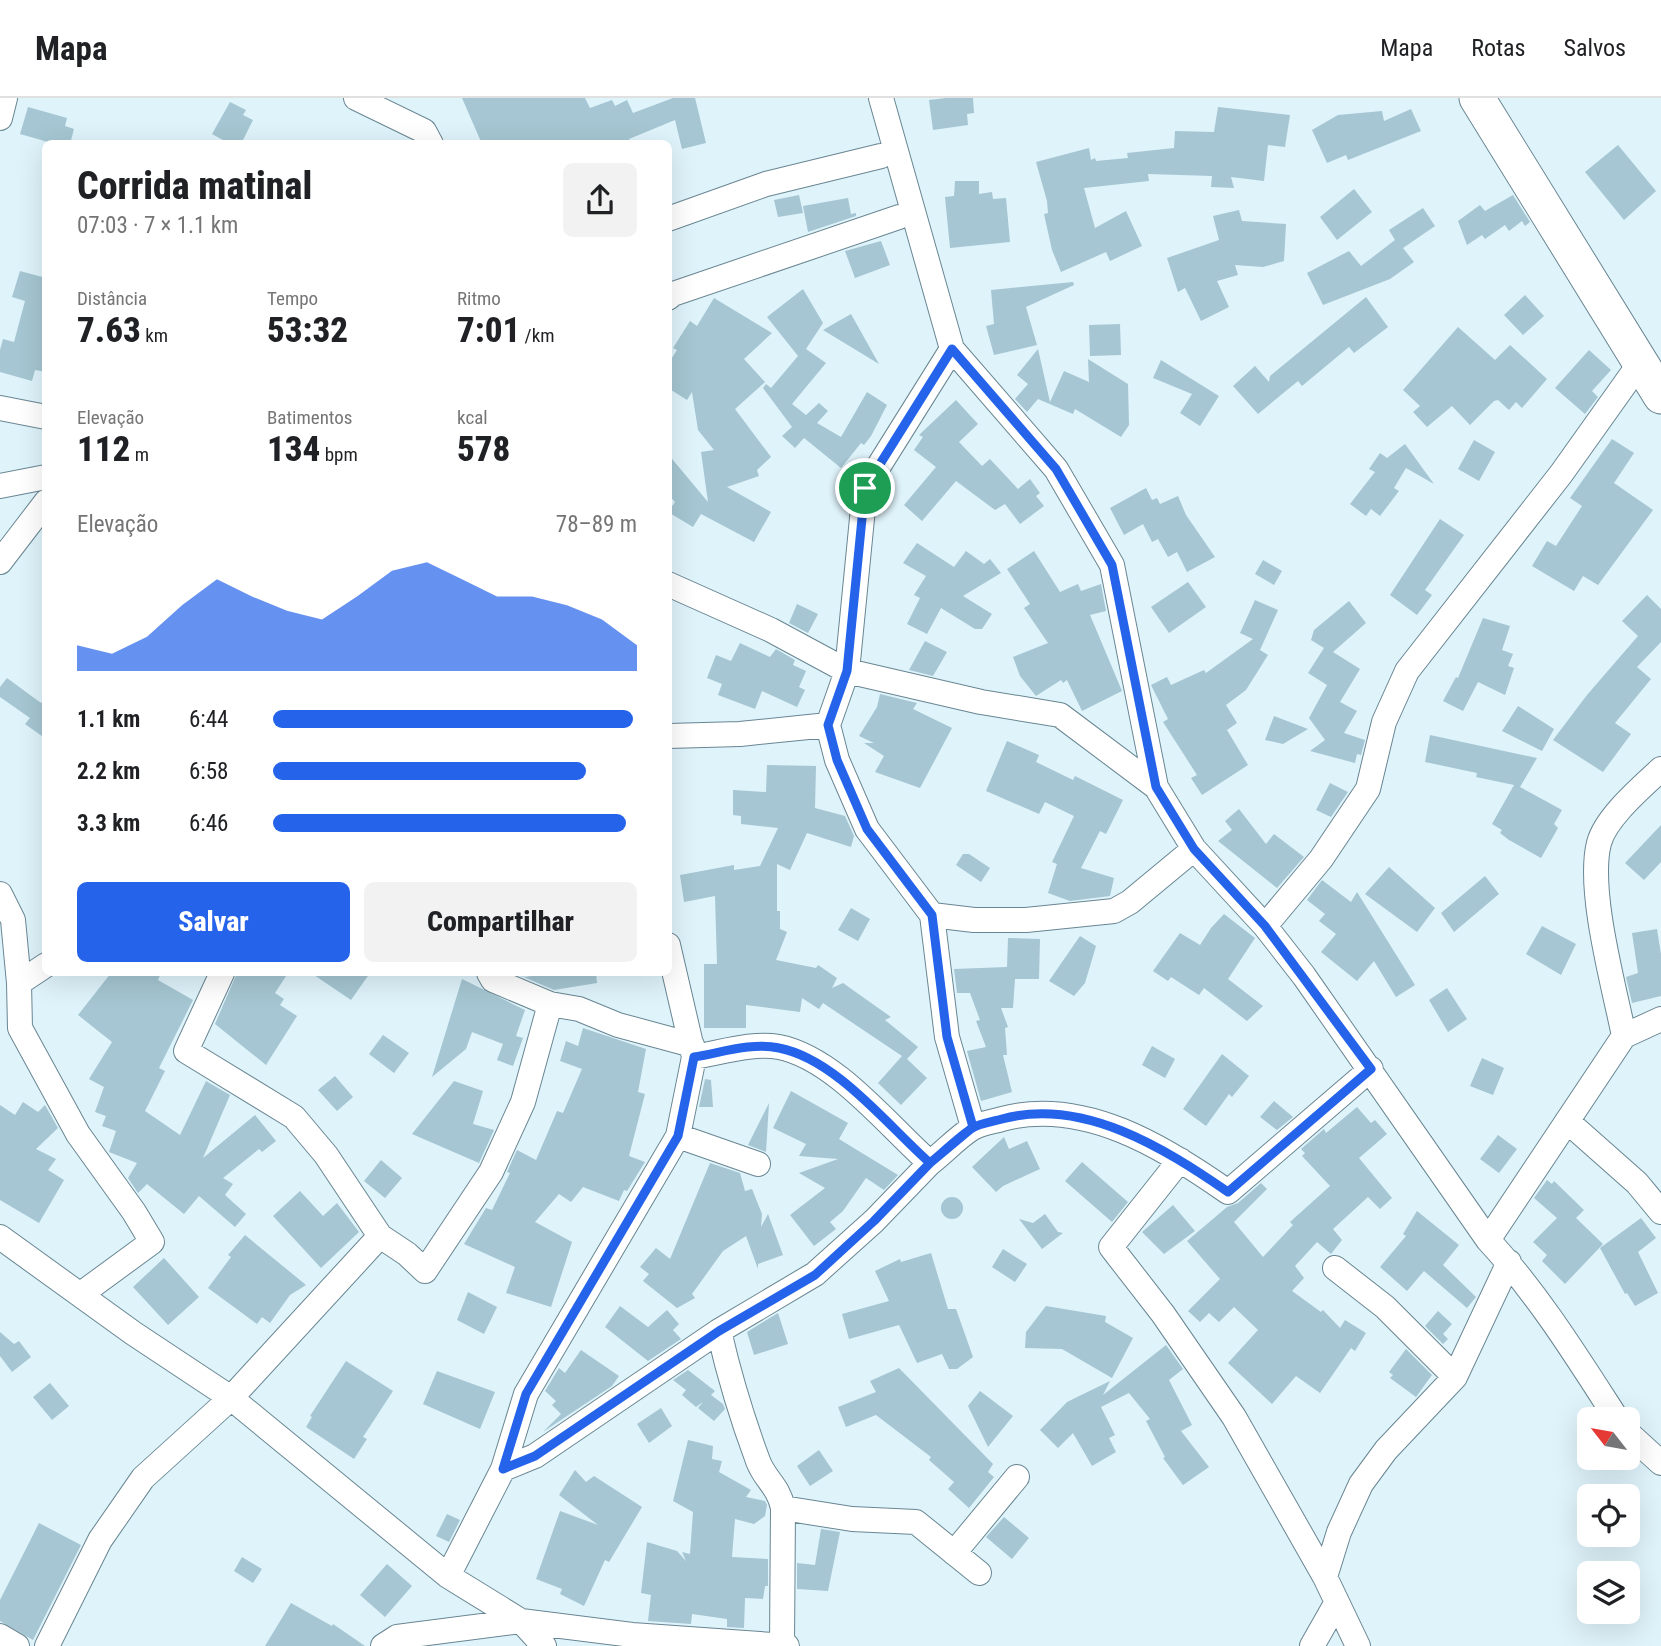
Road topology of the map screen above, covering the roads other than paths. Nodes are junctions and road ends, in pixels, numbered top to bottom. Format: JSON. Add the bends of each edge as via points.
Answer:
{"nodes":[{"id":1,"x":5,"y":98,"type":"edge"},
{"id":2,"x":356,"y":98,"type":"edge"},
{"id":3,"x":881,"y":98,"type":"edge"},
{"id":4,"x":1477,"y":98,"type":"edge"},
{"id":5,"x":0,"y":118,"type":"edge"},
{"id":6,"x":429,"y":140,"type":"edge"},
{"id":7,"x":881,"y":156,"type":"dead end"},
{"id":8,"x":899,"y":217,"type":"dead end"},
{"id":9,"x":672,"y":218,"type":"edge"},
{"id":10,"x":672,"y":292,"type":"edge"},
{"id":11,"x":952,"y":349,"type":"junction"},
{"id":12,"x":1640,"y":363,"type":"junction"},
{"id":13,"x":1661,"y":396,"type":"edge"},
{"id":14,"x":0,"y":408,"type":"edge"},
{"id":15,"x":42,"y":416,"type":"edge"},
{"id":16,"x":42,"y":478,"type":"edge"},
{"id":17,"x":0,"y":486,"type":"edge"},
{"id":18,"x":42,"y":507,"type":"edge"},
{"id":19,"x":0,"y":562,"type":"edge"},
{"id":20,"x":672,"y":586,"type":"edge"},
{"id":21,"x":847,"y":671,"type":"junction"},
{"id":22,"x":828,"y":725,"type":"junction"},
{"id":23,"x":672,"y":736,"type":"edge"},
{"id":24,"x":1661,"y":769,"type":"edge"},
{"id":25,"x":1156,"y":787,"type":"junction"},
{"id":26,"x":1194,"y":849,"type":"junction"},
{"id":27,"x":0,"y":894,"type":"edge"},
{"id":28,"x":932,"y":915,"type":"junction"},
{"id":29,"x":1265,"y":926,"type":"junction"},
{"id":30,"x":672,"y":962,"type":"edge"},
{"id":31,"x":42,"y":968,"type":"edge"},
{"id":32,"x":221,"y":976,"type":"edge"},
{"id":33,"x":491,"y":976,"type":"edge"},
{"id":34,"x":19,"y":983,"type":"junction"},
{"id":35,"x":550,"y":1004,"type":"junction"},
{"id":36,"x":1661,"y":1019,"type":"edge"},
{"id":37,"x":1624,"y":1036,"type":"junction"},
{"id":38,"x":693,"y":1051,"type":"junction"},
{"id":39,"x":1371,"y":1069,"type":"junction"},
{"id":40,"x":1567,"y":1121,"type":"junction"},
{"id":41,"x":973,"y":1127,"type":"junction"},
{"id":42,"x":678,"y":1136,"type":"junction"},
{"id":43,"x":1180,"y":1160,"type":"junction"},
{"id":44,"x":930,"y":1163,"type":"junction"},
{"id":45,"x":758,"y":1164,"type":"dead end"},
{"id":46,"x":1661,"y":1212,"type":"edge"},
{"id":47,"x":380,"y":1236,"type":"junction"},
{"id":48,"x":0,"y":1237,"type":"edge"},
{"id":49,"x":1488,"y":1240,"type":"junction"},
{"id":50,"x":1509,"y":1262,"type":"junction"},
{"id":51,"x":1335,"y":1268,"type":"dead end"},
{"id":52,"x":80,"y":1294,"type":"junction"},
{"id":53,"x":719,"y":1331,"type":"junction"},
{"id":54,"x":1455,"y":1377,"type":"junction"},
{"id":55,"x":231,"y":1398,"type":"junction"},
{"id":56,"x":1609,"y":1407,"type":"edge"},
{"id":57,"x":1640,"y":1444,"type":"edge"},
{"id":58,"x":1661,"y":1464,"type":"edge"},
{"id":59,"x":503,"y":1469,"type":"junction"},
{"id":60,"x":1017,"y":1477,"type":"dead end"},
{"id":61,"x":783,"y":1508,"type":"junction"},
{"id":62,"x":954,"y":1553,"type":"junction"},
{"id":63,"x":979,"y":1573,"type":"dead end"},
{"id":64,"x":448,"y":1576,"type":"junction"},
{"id":65,"x":1325,"y":1577,"type":"junction"},
{"id":66,"x":1337,"y":1602,"type":"junction"},
{"id":67,"x":521,"y":1621,"type":"junction"},
{"id":68,"x":0,"y":1636,"type":"edge"},
{"id":69,"x":18,"y":1646,"type":"edge"},
{"id":70,"x":47,"y":1646,"type":"edge"},
{"id":71,"x":383,"y":1646,"type":"edge"},
{"id":72,"x":544,"y":1646,"type":"edge"},
{"id":73,"x":784,"y":1646,"type":"edge"},
{"id":74,"x":1312,"y":1646,"type":"edge"},
{"id":75,"x":1358,"y":1646,"type":"edge"}],
"edges":[{"from":1,"to":5,"type":"street"},
{"from":2,"to":6,"type":"street","via":[[425,131]]},
{"from":3,"to":11,"type":"street"},
{"from":4,"to":12,"type":"street"},
{"from":7,"to":9,"type":"street","via":[[766,184]]},
{"from":8,"to":10,"type":"street"},
{"from":11,"to":21,"type":"street","via":[[865,488]]},
{"from":11,"to":25,"type":"street","via":[[1056,469],[1112,565]]},
{"from":12,"to":13,"type":"street"},
{"from":12,"to":29,"type":"street","via":[[1561,474],[1407,670],[1384,722],[1368,789],[1321,859]]},
{"from":14,"to":15,"type":"street"},
{"from":16,"to":17,"type":"street"},
{"from":18,"to":19,"type":"street"},
{"from":20,"to":21,"type":"street","via":[[771,630]]},
{"from":21,"to":22,"type":"street"},
{"from":21,"to":25,"type":"street","via":[[1059,715]]},
{"from":22,"to":23,"type":"street"},
{"from":22,"to":28,"type":"street","via":[[837,760],[867,829]]},
{"from":24,"to":37,"type":"street","via":[[1625,802],[1599,842],[1596,891]]},
{"from":25,"to":26,"type":"street"},
{"from":26,"to":28,"type":"street","via":[[1114,911],[1026,920]]},
{"from":26,"to":29,"type":"street"},
{"from":27,"to":34,"type":"street","via":[[13,920]]},
{"from":28,"to":41,"type":"street","via":[[947,1037]]},
{"from":29,"to":39,"type":"street"},
{"from":30,"to":38,"type":"street"},
{"from":31,"to":34,"type":"street"},
{"from":32,"to":47,"type":"street","via":[[186,1051],[294,1117],[326,1155]]},
{"from":33,"to":35,"type":"street"},
{"from":34,"to":52,"type":"street","via":[[20,1028],[78,1134],[152,1242]]},
{"from":35,"to":38,"type":"street","via":[[579,1009]]},
{"from":35,"to":47,"type":"street","via":[[523,1102],[491,1172],[434,1259],[425,1271]]},
{"from":36,"to":37,"type":"street"},
{"from":37,"to":40,"type":"street"},
{"from":38,"to":42,"type":"street"},
{"from":38,"to":44,"type":"street","via":[[779,1048],[819,1065],[848,1084]]},
{"from":39,"to":43,"type":"street","via":[[1228,1192]]},
{"from":39,"to":49,"type":"street"},
{"from":40,"to":46,"type":"street","via":[[1637,1183]]},
{"from":40,"to":49,"type":"street"},
{"from":41,"to":43,"type":"street","via":[[1025,1113],[1088,1120],[1131,1134]]},
{"from":41,"to":44,"type":"street"},
{"from":42,"to":45,"type":"street"},
{"from":42,"to":59,"type":"street","via":[[526,1394]]},
{"from":43,"to":65,"type":"street","via":[[1111,1247],[1234,1416]]},
{"from":44,"to":53,"type":"street","via":[[815,1275]]},
{"from":47,"to":55,"type":"street"},
{"from":48,"to":52,"type":"street"},
{"from":49,"to":50,"type":"street"},
{"from":50,"to":54,"type":"street"},
{"from":50,"to":56,"type":"street"},
{"from":51,"to":54,"type":"street","via":[[1385,1307]]},
{"from":52,"to":55,"type":"street"},
{"from":53,"to":59,"type":"street","via":[[535,1456]]},
{"from":53,"to":61,"type":"street","via":[[759,1465],[779,1491]]},
{"from":54,"to":65,"type":"street","via":[[1386,1450],[1361,1484]]},
{"from":55,"to":64,"type":"street"},
{"from":55,"to":70,"type":"street","via":[[143,1478],[100,1540]]},
{"from":57,"to":58,"type":"street"},
{"from":59,"to":64,"type":"street"},
{"from":60,"to":62,"type":"street"},
{"from":61,"to":62,"type":"street","via":[[852,1519],[916,1522]]},
{"from":61,"to":73,"type":"street"},
{"from":62,"to":63,"type":"street"},
{"from":64,"to":67,"type":"street"},
{"from":65,"to":66,"type":"street"},
{"from":66,"to":74,"type":"street"},
{"from":66,"to":75,"type":"street"},
{"from":67,"to":71,"type":"street","via":[[397,1637]]},
{"from":67,"to":72,"type":"street"},
{"from":67,"to":73,"type":"street"},
{"from":68,"to":69,"type":"street"}]}
